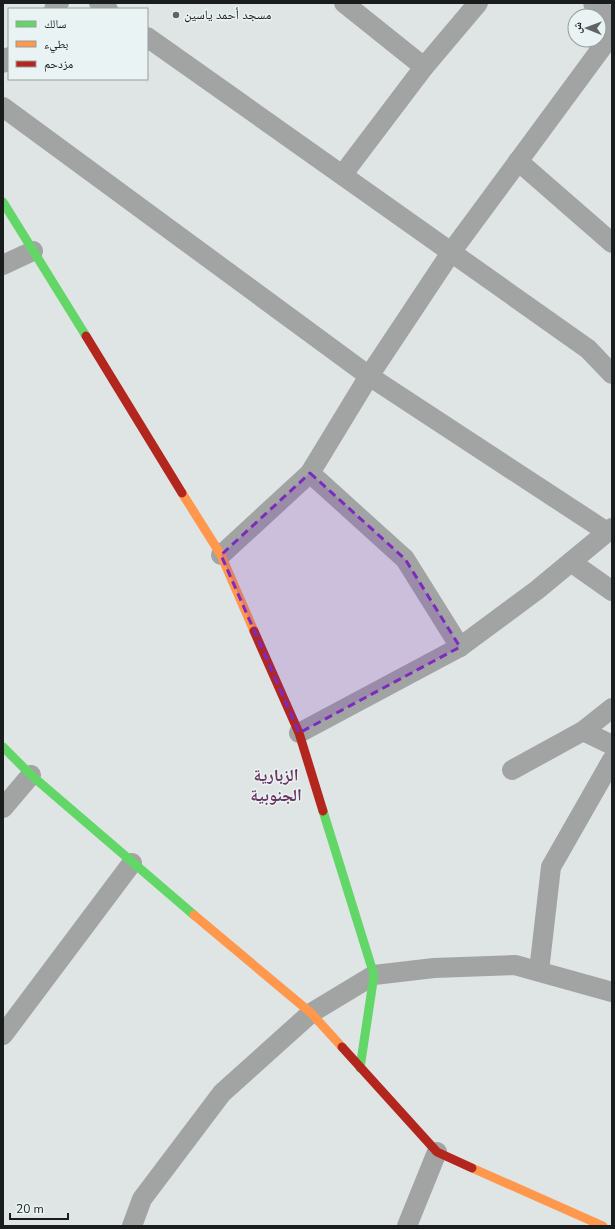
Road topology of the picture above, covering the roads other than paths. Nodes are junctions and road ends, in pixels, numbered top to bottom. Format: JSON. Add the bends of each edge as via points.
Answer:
{"nodes":[{"id":1,"x":344,"y":3,"type":"edge"},
{"id":2,"x":478,"y":3,"type":"edge"},
{"id":3,"x":593,"y":3,"type":"edge"},
{"id":4,"x":612,"y":19,"type":"edge"},
{"id":5,"x":612,"y":34,"type":"edge"},
{"id":6,"x":148,"y":38,"type":"edge"},
{"id":7,"x":424,"y":67,"type":"junction"},
{"id":8,"x":3,"y":107,"type":"edge"},
{"id":9,"x":518,"y":161,"type":"junction"},
{"id":10,"x":343,"y":174,"type":"junction"},
{"id":11,"x":3,"y":202,"type":"edge"},
{"id":12,"x":612,"y":243,"type":"edge"},
{"id":13,"x":33,"y":251,"type":"junction"},
{"id":14,"x":452,"y":251,"type":"junction"},
{"id":15,"x":3,"y":265,"type":"edge"},
{"id":16,"x":612,"y":374,"type":"edge"},
{"id":17,"x":369,"y":376,"type":"junction"},
{"id":18,"x":310,"y":473,"type":"junction"},
{"id":19,"x":609,"y":530,"type":"edge"},
{"id":20,"x":221,"y":555,"type":"junction"},
{"id":21,"x":571,"y":562,"type":"junction"},
{"id":22,"x":612,"y":591,"type":"edge"},
{"id":23,"x":460,"y":647,"type":"junction"},
{"id":24,"x":612,"y":708,"type":"edge"},
{"id":25,"x":583,"y":731,"type":"junction"},
{"id":26,"x":299,"y":733,"type":"junction"},
{"id":27,"x":612,"y":745,"type":"edge"},
{"id":28,"x":3,"y":747,"type":"edge"},
{"id":29,"x":612,"y":760,"type":"edge"},
{"id":30,"x":512,"y":770,"type":"dead end"},
{"id":31,"x":31,"y":775,"type":"junction"},
{"id":32,"x":3,"y":808,"type":"edge"},
{"id":33,"x":132,"y":863,"type":"junction"},
{"id":34,"x":539,"y":971,"type":"junction"},
{"id":35,"x":374,"y":975,"type":"junction"},
{"id":36,"x":612,"y":992,"type":"edge"},
{"id":37,"x":311,"y":1013,"type":"junction"},
{"id":38,"x":3,"y":1035,"type":"edge"},
{"id":39,"x":360,"y":1068,"type":"junction"},
{"id":40,"x":437,"y":1152,"type":"junction"},
{"id":41,"x":132,"y":1226,"type":"edge"},
{"id":42,"x":407,"y":1226,"type":"edge"},
{"id":43,"x":603,"y":1226,"type":"edge"}],
"edges":[{"from":1,"to":7,"type":"street"},
{"from":2,"to":7,"type":"street"},
{"from":3,"to":4,"type":"street"},
{"from":5,"to":9,"type":"street"},
{"from":6,"to":10,"type":"street"},
{"from":7,"to":10,"type":"street"},
{"from":8,"to":17,"type":"street"},
{"from":9,"to":12,"type":"street"},
{"from":9,"to":14,"type":"street"},
{"from":10,"to":14,"type":"street"},
{"from":11,"to":13,"type":"street"},
{"from":13,"to":15,"type":"street"},
{"from":13,"to":20,"type":"street"},
{"from":14,"to":16,"type":"street","via":[[588,349]]},
{"from":14,"to":17,"type":"street"},
{"from":17,"to":18,"type":"street"},
{"from":17,"to":19,"type":"street"},
{"from":18,"to":20,"type":"street"},
{"from":18,"to":23,"type":"street","via":[[405,559]]},
{"from":19,"to":21,"type":"street"},
{"from":20,"to":26,"type":"street"},
{"from":21,"to":22,"type":"street"},
{"from":21,"to":23,"type":"street"},
{"from":23,"to":26,"type":"street"},
{"from":24,"to":25,"type":"street"},
{"from":25,"to":27,"type":"street"},
{"from":25,"to":30,"type":"street"},
{"from":26,"to":35,"type":"street"},
{"from":28,"to":31,"type":"street"},
{"from":29,"to":34,"type":"street","via":[[551,867]]},
{"from":31,"to":32,"type":"street"},
{"from":31,"to":33,"type":"street"},
{"from":33,"to":37,"type":"street"},
{"from":33,"to":38,"type":"street"},
{"from":34,"to":35,"type":"street","via":[[516,965],[434,968]]},
{"from":34,"to":36,"type":"street"},
{"from":35,"to":37,"type":"street"},
{"from":35,"to":39,"type":"street"},
{"from":37,"to":39,"type":"street"},
{"from":37,"to":41,"type":"street","via":[[222,1093],[142,1200]]},
{"from":39,"to":40,"type":"street"},
{"from":40,"to":42,"type":"street"},
{"from":40,"to":43,"type":"street"}]}
